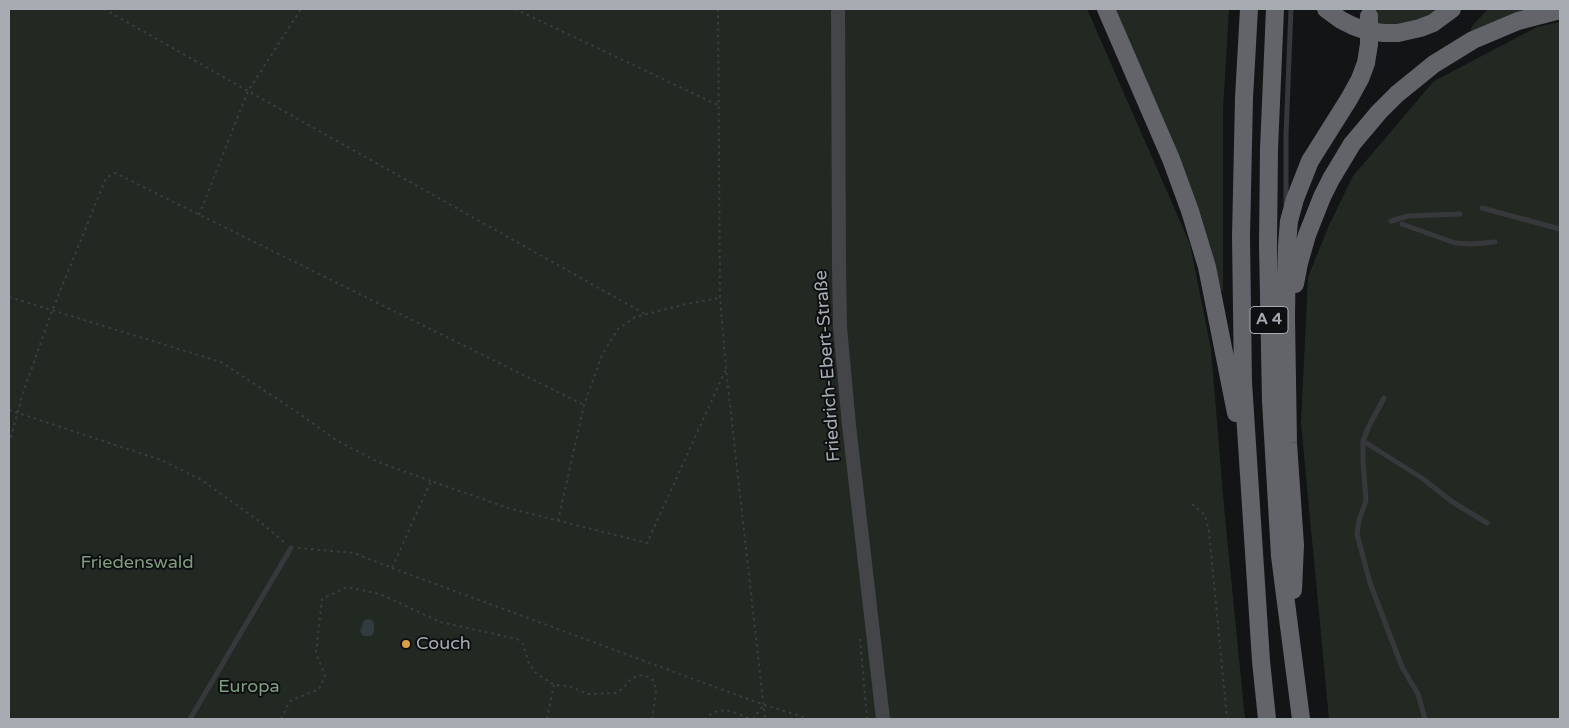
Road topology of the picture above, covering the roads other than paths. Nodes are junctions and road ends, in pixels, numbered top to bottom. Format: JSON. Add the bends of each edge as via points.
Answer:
{"nodes":[{"id":1,"x":838,"y":9,"type":"edge"},
{"id":2,"x":1106,"y":9,"type":"edge"},
{"id":3,"x":1249,"y":9,"type":"edge"},
{"id":4,"x":1276,"y":9,"type":"edge"},
{"id":5,"x":1291,"y":9,"type":"edge"},
{"id":6,"x":1326,"y":9,"type":"edge"},
{"id":7,"x":1452,"y":9,"type":"edge"},
{"id":8,"x":1560,"y":10,"type":"edge"},
{"id":9,"x":1369,"y":12,"type":"edge"},
{"id":10,"x":1482,"y":208,"type":"dead end"},
{"id":11,"x":1460,"y":214,"type":"dead end"},
{"id":12,"x":1391,"y":221,"type":"dead end"},
{"id":13,"x":1402,"y":224,"type":"dead end"},
{"id":14,"x":1560,"y":229,"type":"edge"},
{"id":15,"x":1496,"y":242,"type":"dead end"},
{"id":16,"x":1287,"y":245,"type":"junction"},
{"id":17,"x":1287,"y":396,"type":"junction"},
{"id":18,"x":1384,"y":398,"type":"dead end"},
{"id":19,"x":1363,"y":441,"type":"junction"},
{"id":20,"x":1247,"y":461,"type":"junction"},
{"id":21,"x":1487,"y":523,"type":"dead end"},
{"id":22,"x":292,"y":548,"type":"road end"},
{"id":23,"x":1290,"y":630,"type":"junction"},
{"id":24,"x":190,"y":719,"type":"edge"},
{"id":25,"x":883,"y":719,"type":"edge"},
{"id":26,"x":1267,"y":719,"type":"edge"},
{"id":27,"x":1301,"y":719,"type":"edge"},
{"id":28,"x":1425,"y":719,"type":"edge"}],
"edges":[{"from":1,"to":25,"type":"main road","name":"Friedrich-Ebert-Straße","via":[[840,327]]},
{"from":2,"to":20,"type":"highway","via":[[1190,211],[1206,267]]},
{"from":3,"to":20,"type":"highway","number":"A 4","via":[[1241,237]]},
{"from":4,"to":23,"type":"highway","number":"A 4","via":[[1269,149],[1268,323],[1275,488]]},
{"from":5,"to":16,"type":"lane","via":[[1286,135]]},
{"from":6,"to":7,"type":"highway","via":[[1359,29],[1398,33],[1433,23]]},
{"from":8,"to":17,"type":"highway","via":[[1518,21],[1474,40],[1434,64],[1397,94],[1352,144],[1322,197],[1299,263]]},
{"from":9,"to":16,"type":"highway","bridge":true,"via":[[1366,63],[1349,99],[1301,180],[1289,221]]},
{"from":10,"to":14,"type":"lane"},
{"from":11,"to":12,"type":"lane","via":[[1408,216]]},
{"from":13,"to":15,"type":"lane","via":[[1455,242]]},
{"from":16,"to":17,"type":"highway"},
{"from":17,"to":23,"type":"highway","via":[[1295,545]]},
{"from":18,"to":19,"type":"lane"},
{"from":19,"to":21,"type":"lane"},
{"from":19,"to":28,"type":"lane","via":[[1366,501],[1356,534],[1370,583],[1402,667],[1418,694]]},
{"from":20,"to":26,"type":"highway","number":"A 4"},
{"from":22,"to":24,"type":"lane"},
{"from":23,"to":27,"type":"highway","number":"A 4"}]}
